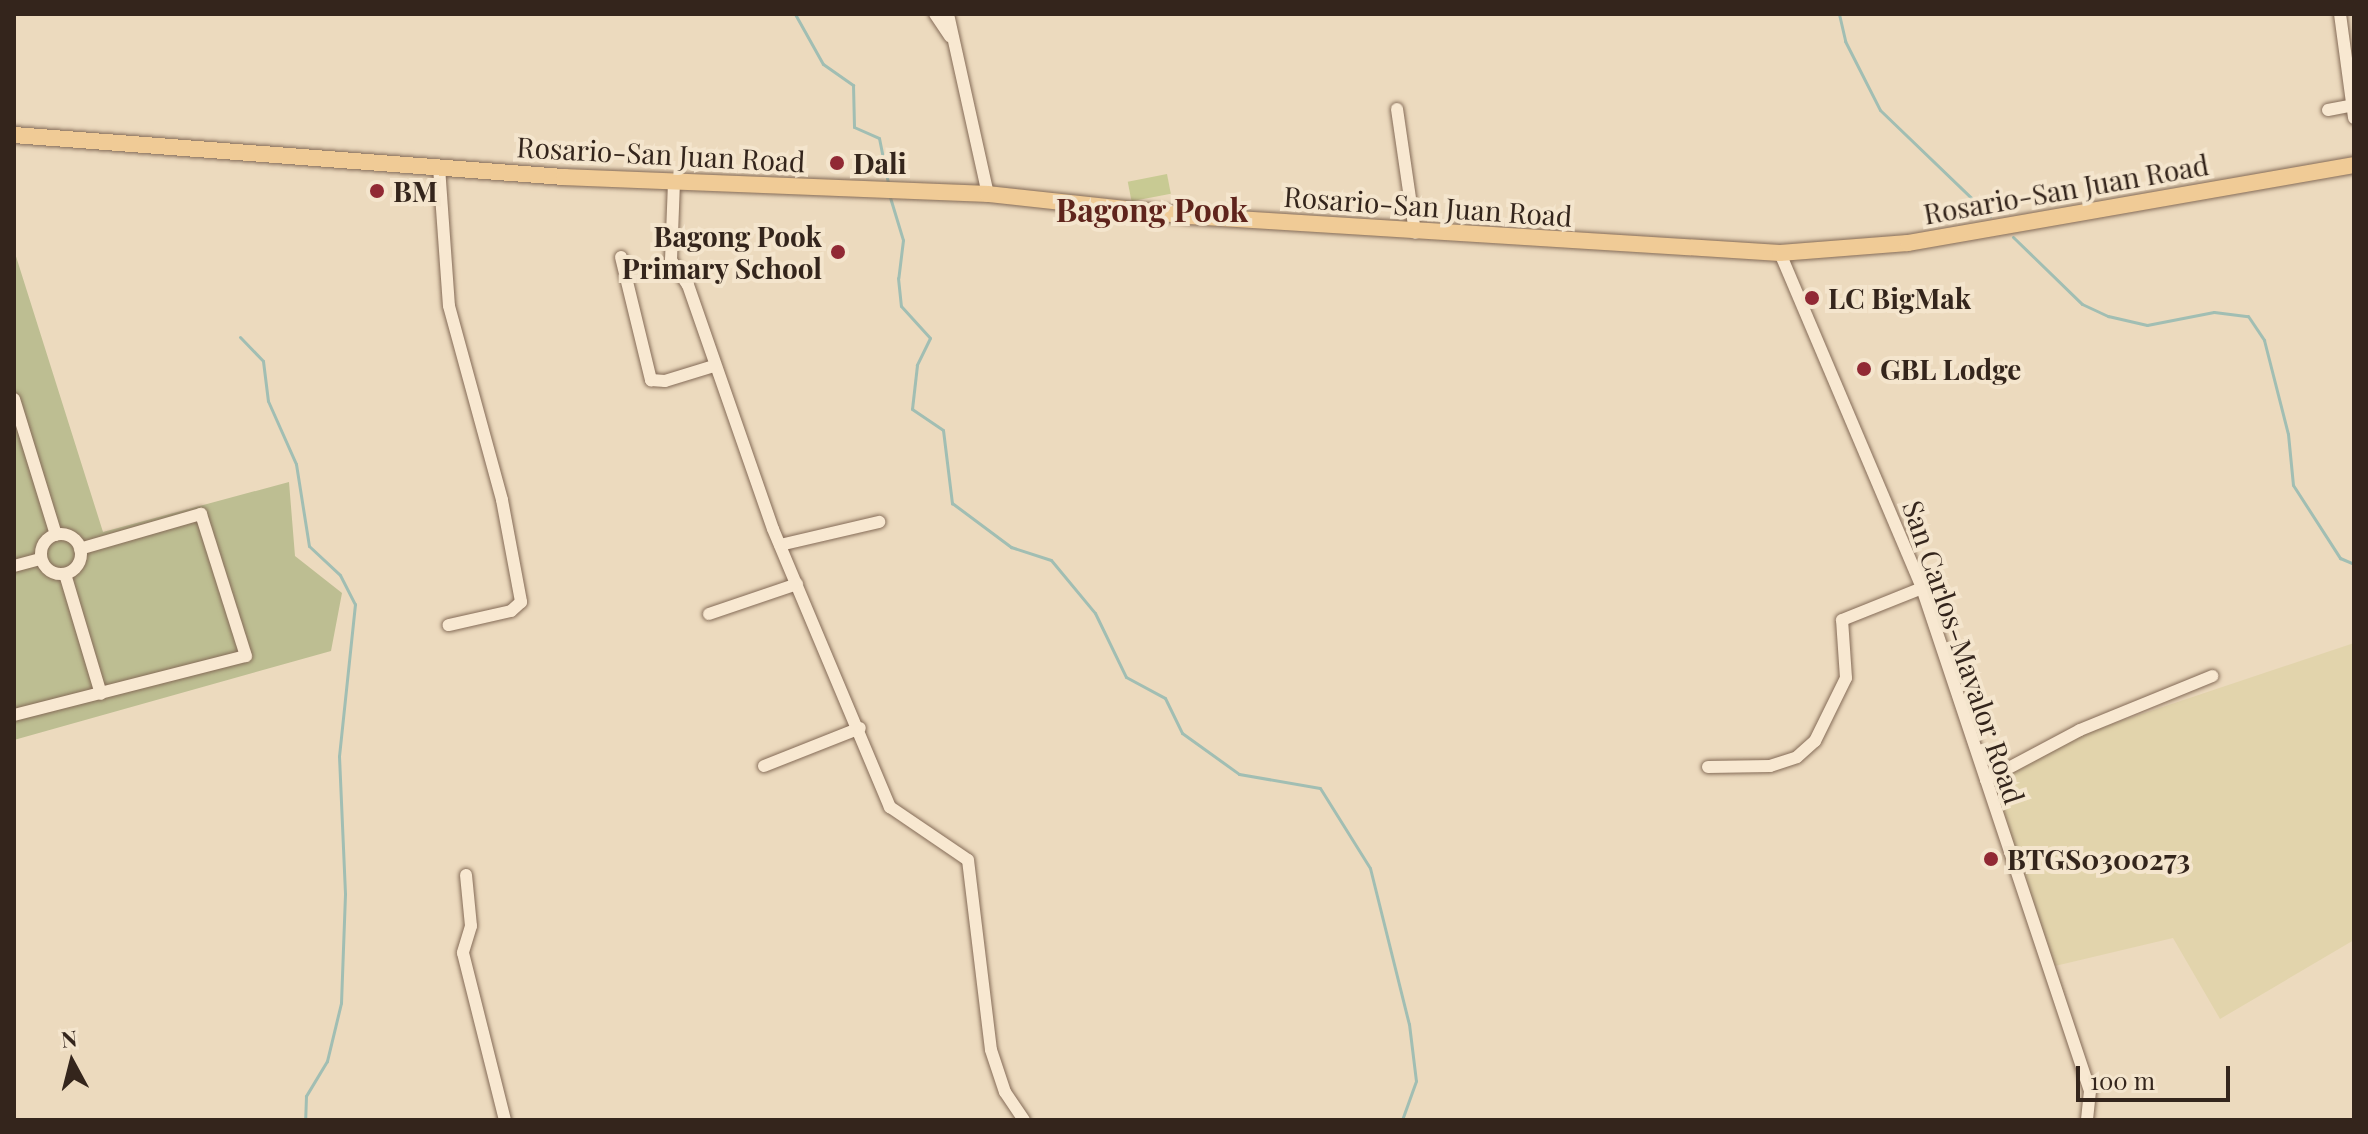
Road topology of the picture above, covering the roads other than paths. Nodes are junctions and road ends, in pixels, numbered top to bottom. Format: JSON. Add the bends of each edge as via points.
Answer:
{"nodes":[{"id":1,"x":935,"y":14,"type":"edge"},
{"id":2,"x":948,"y":14,"type":"edge"},
{"id":3,"x":2340,"y":14,"type":"edge"},
{"id":4,"x":950,"y":36,"type":"junction"},
{"id":5,"x":2350,"y":58,"type":"edge"},
{"id":6,"x":2354,"y":106,"type":"edge"},
{"id":7,"x":1397,"y":109,"type":"dead end"},
{"id":8,"x":2328,"y":110,"type":"dead end"},
{"id":9,"x":2354,"y":118,"type":"edge"},
{"id":10,"x":14,"y":135,"type":"edge"},
{"id":11,"x":2354,"y":165,"type":"edge"},
{"id":12,"x":439,"y":167,"type":"junction"},
{"id":13,"x":674,"y":182,"type":"junction"},
{"id":14,"x":988,"y":194,"type":"junction"},
{"id":15,"x":1415,"y":233,"type":"junction"},
{"id":16,"x":1780,"y":253,"type":"junction"},
{"id":17,"x":621,"y":257,"type":"dead end"},
{"id":18,"x":714,"y":366,"type":"junction"},
{"id":19,"x":14,"y":399,"type":"edge"},
{"id":20,"x":879,"y":522,"type":"dead end"},
{"id":21,"x":56,"y":535,"type":"junction"},
{"id":22,"x":780,"y":545,"type":"junction"},
{"id":23,"x":80,"y":549,"type":"junction"},
{"id":24,"x":41,"y":559,"type":"junction"},
{"id":25,"x":14,"y":566,"type":"edge"},
{"id":26,"x":65,"y":574,"type":"junction"},
{"id":27,"x":797,"y":584,"type":"junction"},
{"id":28,"x":1922,"y":588,"type":"junction"},
{"id":29,"x":709,"y":614,"type":"dead end"},
{"id":30,"x":449,"y":625,"type":"dead end"},
{"id":31,"x":2212,"y":676,"type":"dead end"},
{"id":32,"x":101,"y":694,"type":"junction"},
{"id":33,"x":14,"y":715,"type":"edge"},
{"id":34,"x":860,"y":728,"type":"junction"},
{"id":35,"x":764,"y":766,"type":"dead end"},
{"id":36,"x":1708,"y":767,"type":"dead end"},
{"id":37,"x":1986,"y":780,"type":"junction"},
{"id":38,"x":466,"y":875,"type":"dead end"},
{"id":39,"x":505,"y":1120,"type":"edge"},
{"id":40,"x":1024,"y":1120,"type":"edge"},
{"id":41,"x":2087,"y":1120,"type":"edge"}],
"edges":[{"from":1,"to":4,"type":"street"},
{"from":2,"to":4,"type":"street"},
{"from":3,"to":5,"type":"street"},
{"from":4,"to":14,"type":"street"},
{"from":5,"to":6,"type":"street"},
{"from":6,"to":8,"type":"street"},
{"from":6,"to":9,"type":"street"},
{"from":7,"to":15,"type":"street"},
{"from":10,"to":12,"type":"main road","name":"Rosario-San Juan Road"},
{"from":11,"to":16,"type":"main road","name":"Rosario-San Juan Road","via":[[1908,243]]},
{"from":12,"to":13,"type":"main road","name":"Rosario-San Juan Road"},
{"from":12,"to":30,"type":"street","via":[[449,306],[502,500],[521,602],[511,611]]},
{"from":13,"to":14,"type":"main road","name":"Rosario-San Juan Road"},
{"from":13,"to":18,"type":"street","via":[[671,260],[688,285]]},
{"from":14,"to":15,"type":"main road","name":"Rosario-San Juan Road"},
{"from":15,"to":16,"type":"main road","name":"Rosario-San Juan Road"},
{"from":16,"to":28,"type":"street","name":"San Carlos-Mavalor Road"},
{"from":17,"to":18,"type":"street","via":[[651,380]]},
{"from":18,"to":22,"type":"street"},
{"from":19,"to":21,"type":"street"},
{"from":20,"to":22,"type":"street"},
{"from":21,"to":23,"type":"street","via":[[71,537]]},
{"from":21,"to":24,"type":"street","via":[[42,547]]},
{"from":22,"to":27,"type":"street"},
{"from":23,"to":26,"type":"street","via":[[80,562]]},
{"from":23,"to":32,"type":"street","via":[[201,514],[246,656]]},
{"from":24,"to":25,"type":"street"},
{"from":24,"to":26,"type":"street","via":[[47,570]]},
{"from":26,"to":32,"type":"street"},
{"from":27,"to":29,"type":"street"},
{"from":27,"to":34,"type":"street"},
{"from":28,"to":36,"type":"street","via":[[1842,620],[1846,678],[1815,741],[1797,757],[1770,766]]},
{"from":28,"to":37,"type":"street","name":"San Carlos-Mavalor Road"},
{"from":31,"to":37,"type":"street","via":[[2080,730]]},
{"from":32,"to":33,"type":"street"},
{"from":34,"to":35,"type":"street"},
{"from":34,"to":40,"type":"street","via":[[890,807],[968,860],[991,1050],[1005,1092]]},
{"from":37,"to":41,"type":"street","name":"San Carlos-Mavalor Road","via":[[2090,1091]]},
{"from":38,"to":39,"type":"street","via":[[471,926],[463,953]]}]}
